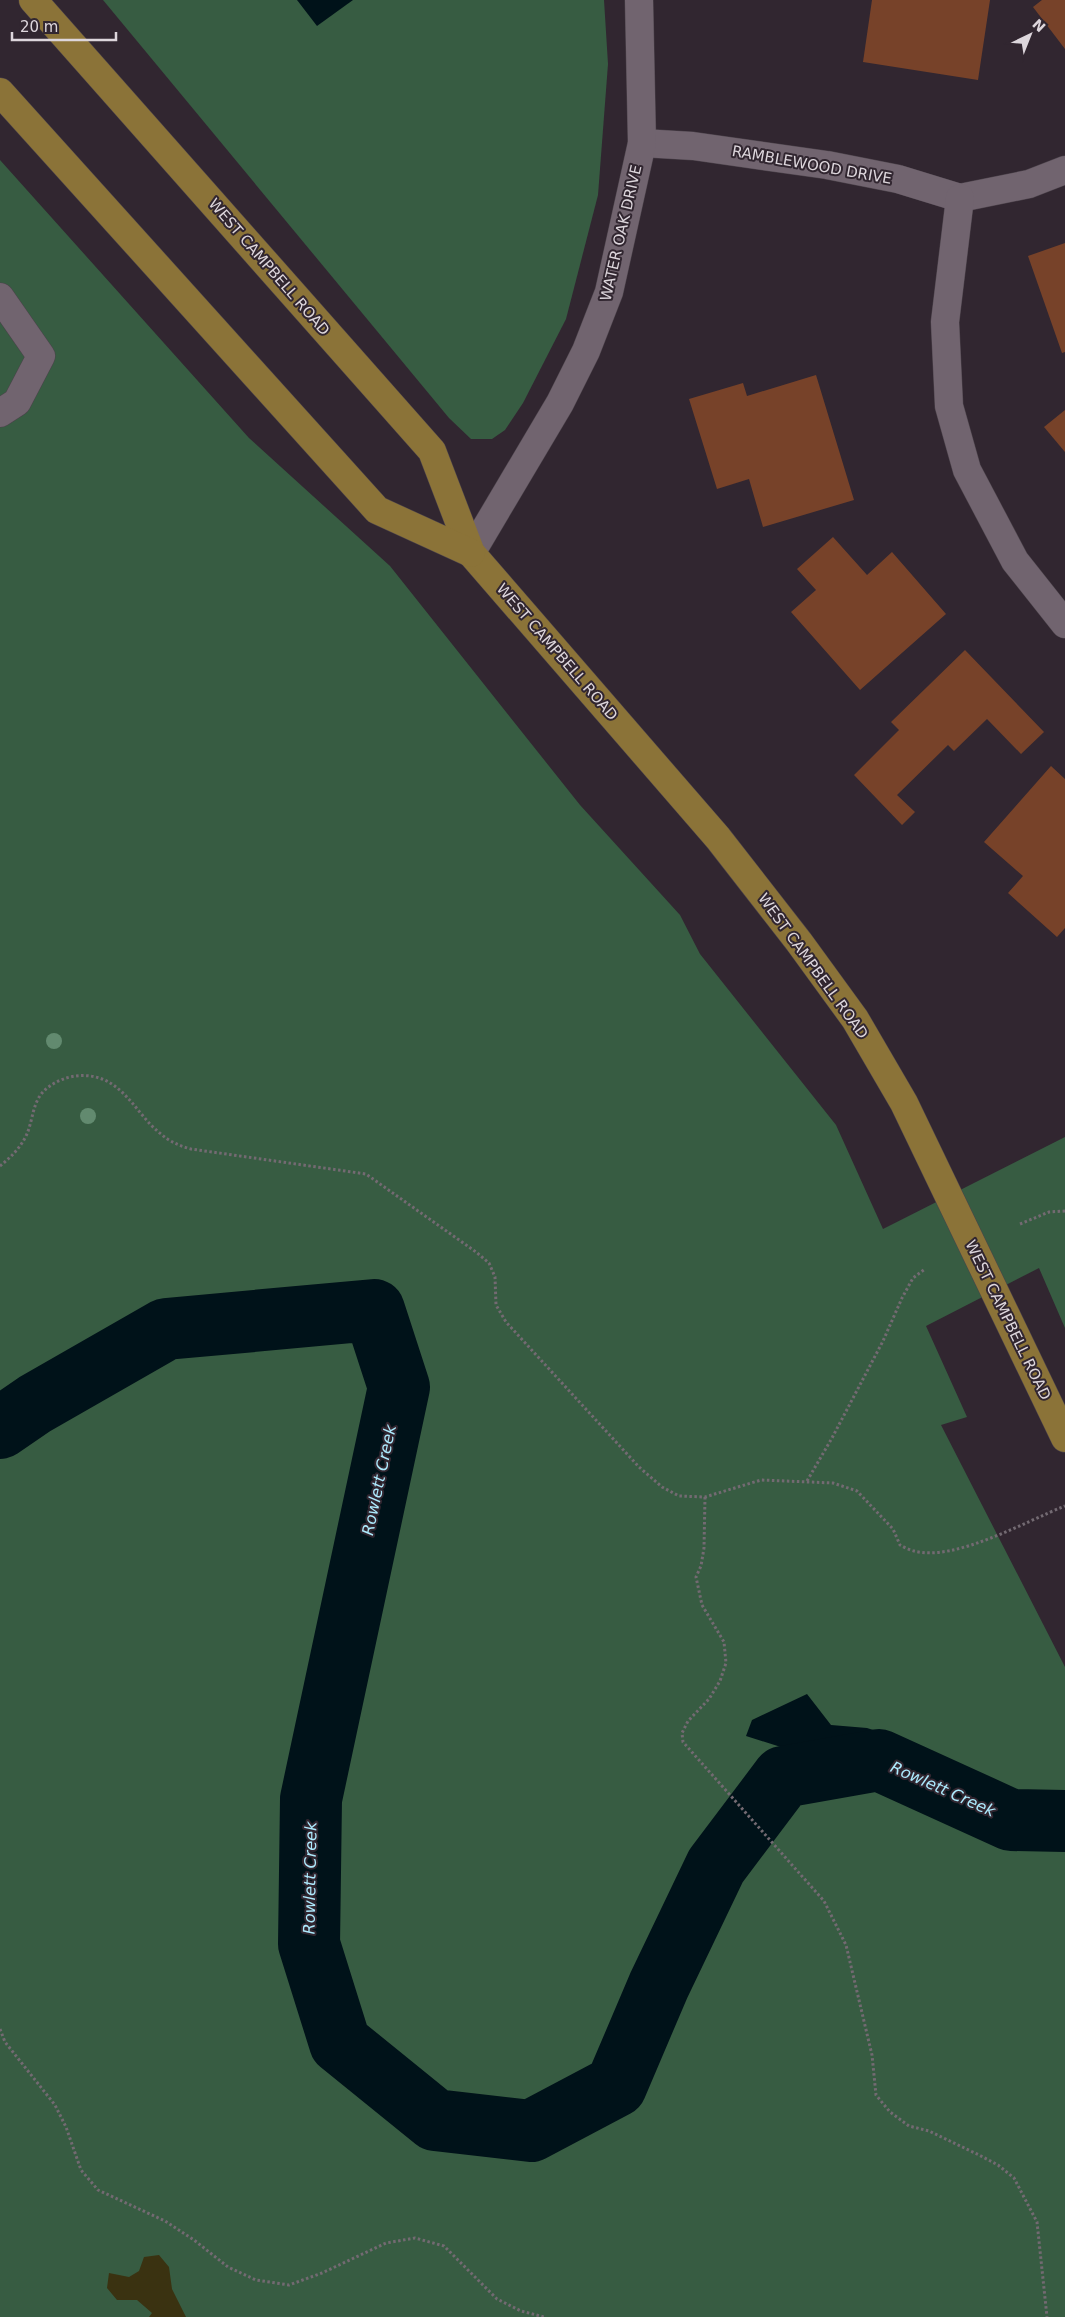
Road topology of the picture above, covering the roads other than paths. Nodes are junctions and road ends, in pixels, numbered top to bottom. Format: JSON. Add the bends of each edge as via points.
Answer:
{"nodes":[{"id":1,"x":33,"y":0,"type":"edge"},
{"id":2,"x":639,"y":0,"type":"edge"},
{"id":3,"x":0,"y":92,"type":"edge"},
{"id":4,"x":642,"y":143,"type":"junction"},
{"id":5,"x":1065,"y":170,"type":"edge"},
{"id":6,"x":960,"y":198,"type":"junction"},
{"id":7,"x":0,"y":297,"type":"edge"},
{"id":8,"x":0,"y":413,"type":"edge"},
{"id":9,"x":471,"y":553,"type":"junction"},
{"id":10,"x":1065,"y":624,"type":"edge"},
{"id":11,"x":1065,"y":1438,"type":"edge"}],
"edges":[{"from":1,"to":9,"type":"main road","name":"WEST CAMPBELL ROAD","via":[[432,451]]},
{"from":2,"to":4,"type":"street","name":"WATER OAK DRIVE"},
{"from":3,"to":9,"type":"main road","name":"WEST CAMPBELL ROAD","via":[[377,510]]},
{"from":4,"to":6,"type":"street","name":"RAMBLEWOOD DRIVE","via":[[693,146],[828,165],[898,179]]},
{"from":4,"to":9,"type":"street","name":"WATER OAK DRIVE","via":[[609,292],[586,351],[560,403]]},
{"from":5,"to":6,"type":"street","name":"RAMBLEWOOD DRIVE","via":[[1029,184]]},
{"from":6,"to":10,"type":"street","via":[[946,322],[949,406],[967,470],[1015,561]]},
{"from":7,"to":8,"type":"street","via":[[41,356],[18,402]]},
{"from":9,"to":11,"type":"main road","name":"WEST CAMPBELL ROAD","via":[[718,838],[855,1019],[904,1103]]}]}
